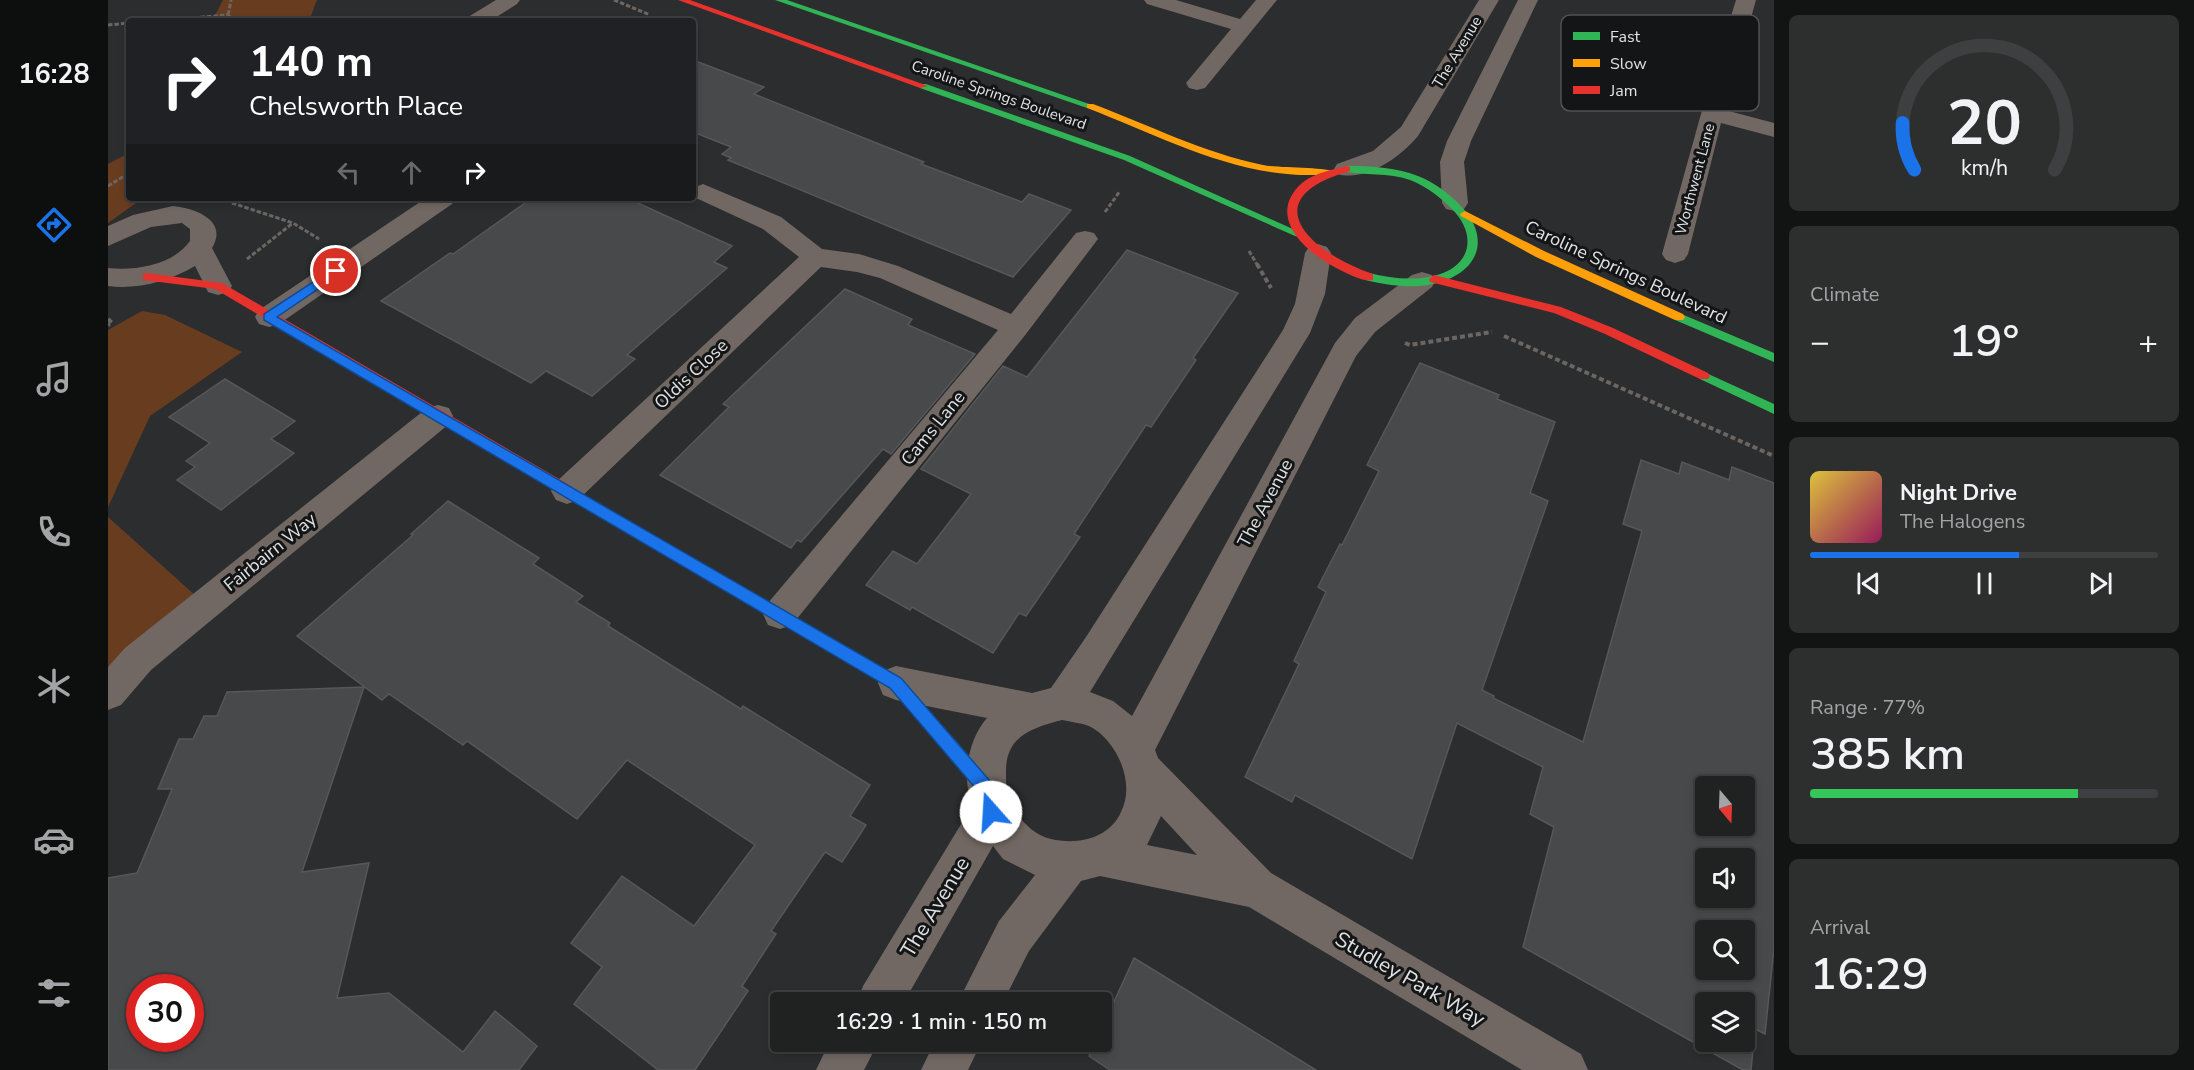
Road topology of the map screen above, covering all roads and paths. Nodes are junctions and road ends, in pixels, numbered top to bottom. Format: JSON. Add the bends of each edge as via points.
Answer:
{"nodes":[{"id":1,"x":231,"y":0,"type":"edge"},
{"id":2,"x":510,"y":0,"type":"edge"},
{"id":3,"x":614,"y":0,"type":"edge"},
{"id":4,"x":682,"y":0,"type":"edge"},
{"id":5,"x":779,"y":0,"type":"edge"},
{"id":6,"x":1154,"y":0,"type":"edge"},
{"id":7,"x":1267,"y":0,"type":"edge"},
{"id":8,"x":1488,"y":0,"type":"edge"},
{"id":9,"x":1528,"y":0,"type":"edge"},
{"id":10,"x":1746,"y":0,"type":"edge"},
{"id":11,"x":227,"y":15,"type":"junction"},
{"id":12,"x":1742,"y":15,"type":"edge"},
{"id":13,"x":654,"y":17,"type":"dead end"},
{"id":14,"x":190,"y":18,"type":"edge"},
{"id":15,"x":232,"y":18,"type":"edge"},
{"id":16,"x":480,"y":18,"type":"edge"},
{"id":17,"x":126,"y":23,"type":"edge"},
{"id":18,"x":108,"y":25,"type":"edge"},
{"id":19,"x":1245,"y":27,"type":"junction"},
{"id":20,"x":1197,"y":83,"type":"dead end"},
{"id":21,"x":1713,"y":111,"type":"edge"},
{"id":22,"x":1712,"y":114,"type":"junction"},
{"id":23,"x":1774,"y":130,"type":"edge"},
{"id":24,"x":1338,"y":171,"type":"junction"},
{"id":25,"x":126,"y":175,"type":"edge"},
{"id":26,"x":108,"y":186,"type":"edge"},
{"id":27,"x":703,"y":192,"type":"dead end"},
{"id":28,"x":439,"y":201,"type":"edge"},
{"id":29,"x":230,"y":202,"type":"dead end"},
{"id":30,"x":1460,"y":209,"type":"junction"},
{"id":31,"x":108,"y":238,"type":"edge"},
{"id":32,"x":1085,"y":239,"type":"dead end"},
{"id":33,"x":1308,"y":244,"type":"junction"},
{"id":34,"x":199,"y":247,"type":"junction"},
{"id":35,"x":1248,"y":249,"type":"dead end"},
{"id":36,"x":1675,"y":254,"type":"dead end"},
{"id":37,"x":815,"y":257,"type":"junction"},
{"id":38,"x":353,"y":259,"type":"junction"},
{"id":39,"x":1428,"y":280,"type":"junction"},
{"id":40,"x":124,"y":281,"type":"edge"},
{"id":41,"x":218,"y":286,"type":"junction"},
{"id":42,"x":1308,"y":309,"type":"junction"},
{"id":43,"x":268,"y":317,"type":"junction"},
{"id":44,"x":108,"y":319,"type":"edge"},
{"id":45,"x":108,"y":325,"type":"edge"},
{"id":46,"x":1016,"y":327,"type":"junction"},
{"id":47,"x":1360,"y":331,"type":"junction"},
{"id":48,"x":1774,"y":358,"type":"edge"},
{"id":49,"x":1774,"y":409,"type":"edge"},
{"id":50,"x":438,"y":416,"type":"junction"},
{"id":51,"x":1774,"y":456,"type":"edge"},
{"id":52,"x":567,"y":490,"type":"junction"},
{"id":53,"x":780,"y":614,"type":"junction"},
{"id":54,"x":896,"y":683,"type":"junction"},
{"id":55,"x":108,"y":693,"type":"edge"},
{"id":56,"x":1046,"y":706,"type":"junction"},
{"id":57,"x":1141,"y":760,"type":"junction"},
{"id":58,"x":988,"y":799,"type":"junction"},
{"id":59,"x":1086,"y":859,"type":"junction"},
{"id":60,"x":1256,"y":888,"type":"junction"},
{"id":61,"x":884,"y":992,"type":"edge"},
{"id":62,"x":985,"y":992,"type":"edge"},
{"id":63,"x":850,"y":1052,"type":"edge"},
{"id":64,"x":954,"y":1052,"type":"edge"},
{"id":65,"x":839,"y":1070,"type":"edge"},
{"id":66,"x":944,"y":1070,"type":"edge"},
{"id":67,"x":1565,"y":1070,"type":"edge"}],
"edges":[{"from":1,"to":11,"type":"path"},
{"from":2,"to":16,"type":"street"},
{"from":3,"to":13,"type":"path"},
{"from":4,"to":33,"type":"main road","name":"Caroline Springs Boulevard","via":[[1127,158]]},
{"from":5,"to":24,"type":"main road","name":"Caroline Springs Boulevard","via":[[1120,116],[1220,157],[1276,171],[1311,175]]},
{"from":6,"to":19,"type":"street"},
{"from":7,"to":19,"type":"street"},
{"from":8,"to":24,"type":"street","name":"The Avenue","via":[[1410,131],[1374,162]]},
{"from":9,"to":30,"type":"street","via":[[1452,162]]},
{"from":10,"to":12,"type":"street","name":"Worthwent Lane"},
{"from":11,"to":14,"type":"path"},
{"from":11,"to":15,"type":"path"},
{"from":17,"to":18,"type":"path"},
{"from":19,"to":20,"type":"street"},
{"from":21,"to":22,"type":"street","name":"Worthwent Lane"},
{"from":22,"to":23,"type":"street"},
{"from":22,"to":36,"type":"street","name":"Worthwent Lane"},
{"from":24,"to":30,"type":"main road","via":[[1375,169],[1405,176],[1433,187]]},
{"from":24,"to":33,"type":"main road","via":[[1312,179],[1292,203],[1292,218]]},
{"from":25,"to":26,"type":"path"},
{"from":27,"to":37,"type":"street","via":[[772,223]]},
{"from":28,"to":38,"type":"street"},
{"from":29,"to":38,"type":"path","via":[[293,223]]},
{"from":30,"to":39,"type":"main road","via":[[1474,230],[1474,246],[1467,260],[1454,271]]},
{"from":30,"to":48,"type":"main road","name":"Caroline Springs Boulevard","via":[[1602,285]]},
{"from":31,"to":34,"type":"street","via":[[142,220],[174,215],[198,221],[204,237]]},
{"from":32,"to":46,"type":"street","name":"Cams Lane"},
{"from":33,"to":39,"type":"main road","via":[[1340,267],[1366,277],[1395,282]]},
{"from":33,"to":42,"type":"street","via":[[1315,282]]},
{"from":34,"to":40,"type":"street","via":[[176,266]]},
{"from":34,"to":41,"type":"street"},
{"from":35,"to":42,"type":"path","via":[[1272,289]]},
{"from":37,"to":46,"type":"street","via":[[860,263],[889,272]]},
{"from":37,"to":52,"type":"street","name":"Oldis Close"},
{"from":38,"to":43,"type":"street"},
{"from":39,"to":47,"type":"street","name":"The Avenue"},
{"from":39,"to":49,"type":"main road","via":[[1557,310]]},
{"from":40,"to":41,"type":"main road"},
{"from":41,"to":43,"type":"main road"},
{"from":42,"to":56,"type":"street","via":[[1150,567]]},
{"from":43,"to":50,"type":"main road"},
{"from":44,"to":45,"type":"path","via":[[112,323]]},
{"from":46,"to":53,"type":"street","name":"Cams Lane"},
{"from":47,"to":51,"type":"path","via":[[1385,334],[1410,345],[1494,332]]},
{"from":47,"to":57,"type":"street","name":"The Avenue","via":[[1345,350]]},
{"from":50,"to":52,"type":"main road"},
{"from":50,"to":55,"type":"street","name":"Fairbairn Way","via":[[138,659]]},
{"from":52,"to":53,"type":"main road"},
{"from":53,"to":54,"type":"main road"},
{"from":54,"to":56,"type":"street"},
{"from":54,"to":58,"type":"main road"},
{"from":56,"to":57,"type":"street","via":[[1084,707],[1104,715],[1122,730]]},
{"from":56,"to":58,"type":"street","via":[[1009,722],[994,740],[985,762]]},
{"from":57,"to":59,"type":"street","via":[[1147,798],[1139,822],[1123,843]]},
{"from":57,"to":60,"type":"street","name":"Studley Park Way"},
{"from":58,"to":59,"type":"street","via":[[1005,831],[1023,847],[1045,858]]},
{"from":58,"to":61,"type":"street","name":"The Avenue"},
{"from":59,"to":60,"type":"street","name":"Studley Park Way"},
{"from":59,"to":62,"type":"street","via":[[1014,936]]},
{"from":60,"to":67,"type":"street","name":"Studley Park Way"},
{"from":63,"to":65,"type":"street"},
{"from":64,"to":66,"type":"street"}]}
